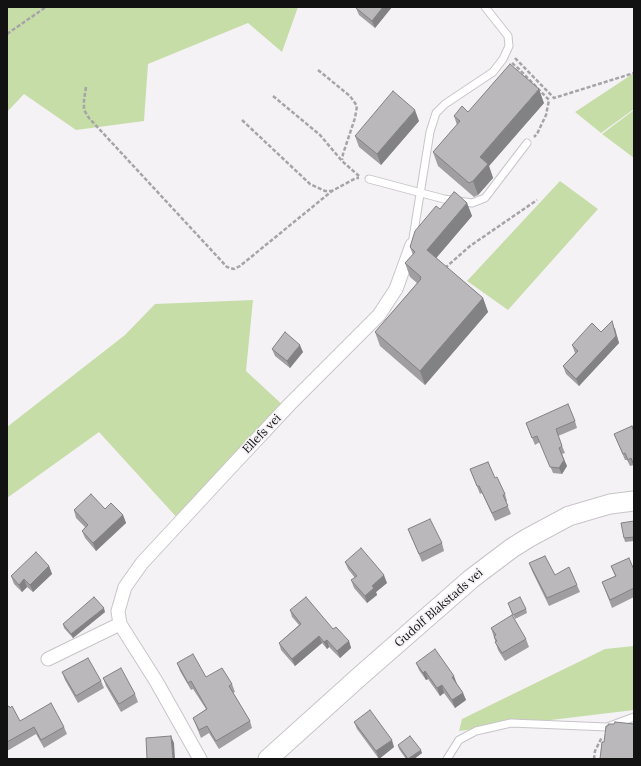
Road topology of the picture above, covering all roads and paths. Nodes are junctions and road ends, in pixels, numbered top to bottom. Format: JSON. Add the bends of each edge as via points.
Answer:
{"nodes":[{"id":1,"x":46,"y":7,"type":"edge"},
{"id":2,"x":485,"y":7,"type":"edge"},
{"id":3,"x":7,"y":34,"type":"edge"},
{"id":4,"x":505,"y":54,"type":"junction"},
{"id":5,"x":318,"y":70,"type":"dead end"},
{"id":6,"x":634,"y":73,"type":"edge"},
{"id":7,"x":86,"y":87,"type":"dead end"},
{"id":8,"x":273,"y":96,"type":"dead end"},
{"id":9,"x":242,"y":120,"type":"dead end"},
{"id":10,"x":527,"y":142,"type":"joint"},
{"id":11,"x":342,"y":161,"type":"junction"},
{"id":12,"x":361,"y":178,"type":"junction"},
{"id":13,"x":369,"y":179,"type":"joint"},
{"id":14,"x":332,"y":192,"type":"junction"},
{"id":15,"x":420,"y":193,"type":"junction"},
{"id":16,"x":537,"y":200,"type":"dead end"},
{"id":17,"x":412,"y":245,"type":"joint"},
{"id":18,"x":442,"y":270,"type":"edge"},
{"id":19,"x":634,"y":501,"type":"edge"},
{"id":20,"x":120,"y":624,"type":"junction"},
{"id":21,"x":48,"y":659,"type":"dead end"},
{"id":22,"x":634,"y":718,"type":"edge"},
{"id":23,"x":607,"y":727,"type":"junction"},
{"id":24,"x":200,"y":759,"type":"edge"},
{"id":25,"x":268,"y":759,"type":"edge"},
{"id":26,"x":447,"y":759,"type":"edge"},
{"id":27,"x":594,"y":759,"type":"edge"}],
"edges":[{"from":1,"to":3,"type":"path"},
{"from":2,"to":4,"type":"lane","via":[[508,36],[509,46]]},
{"from":4,"to":6,"type":"path","via":[[554,98]]},
{"from":4,"to":10,"type":"path","via":[[549,100],[546,116],[537,134]]},
{"from":4,"to":15,"type":"lane","via":[[493,72],[445,104],[436,113],[430,132]]},
{"from":5,"to":11,"type":"path","via":[[350,96],[357,106]]},
{"from":7,"to":14,"type":"path","via":[[84,110],[89,118],[227,267],[234,269],[246,262]]},
{"from":8,"to":11,"type":"path","via":[[320,135]]},
{"from":9,"to":14,"type":"path","via":[[310,184]]},
{"from":10,"to":15,"type":"lane","via":[[485,198],[472,203]]},
{"from":11,"to":12,"type":"path"},
{"from":12,"to":13,"type":"path"},
{"from":12,"to":14,"type":"path","via":[[356,178]]},
{"from":13,"to":15,"type":"lane"},
{"from":15,"to":17,"type":"lane"},
{"from":16,"to":18,"type":"path","via":[[470,246]]},
{"from":17,"to":20,"type":"street","name":"Ellefs vei","via":[[396,289],[379,315],[263,433],[142,563],[125,586],[118,611]]},
{"from":19,"to":25,"type":"street","name":"Gudolf Blakstads vei","via":[[610,504],[569,516],[512,548],[472,579]]},
{"from":20,"to":21,"type":"street"},
{"from":20,"to":24,"type":"street"},
{"from":22,"to":23,"type":"lane"},
{"from":23,"to":26,"type":"lane","via":[[511,723],[476,731],[459,740]]},
{"from":23,"to":27,"type":"path","via":[[595,751]]}]}
